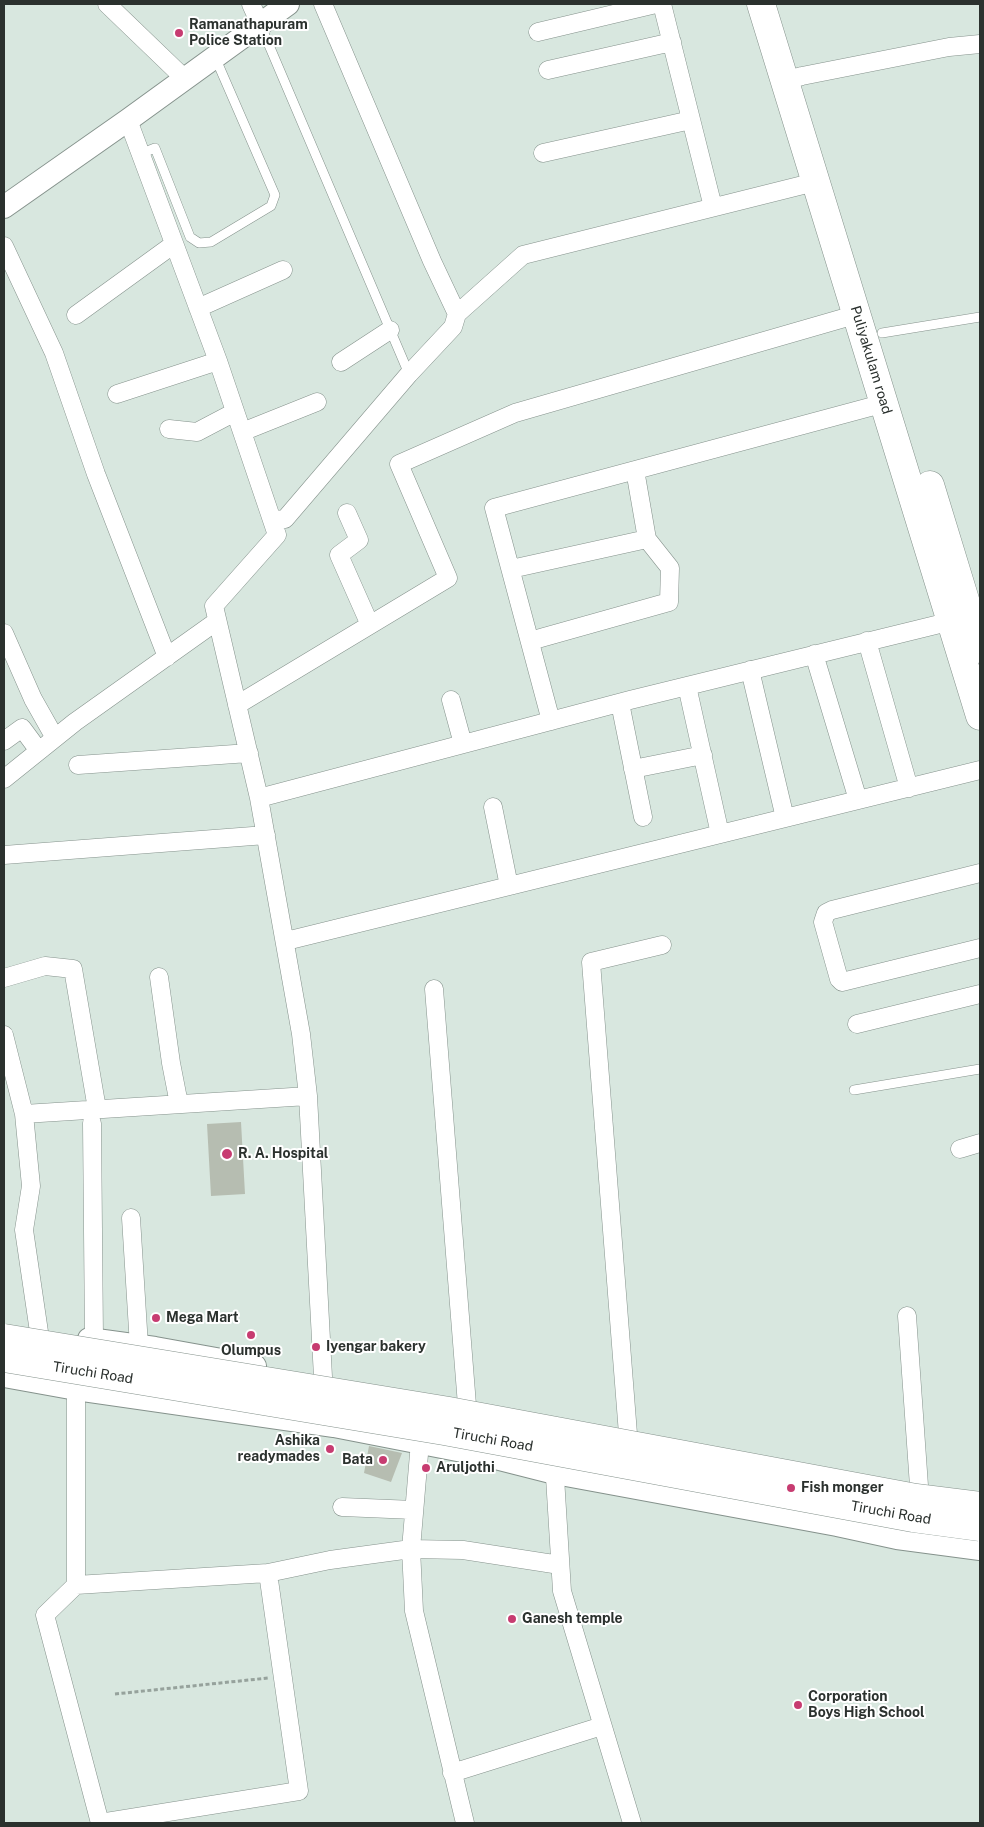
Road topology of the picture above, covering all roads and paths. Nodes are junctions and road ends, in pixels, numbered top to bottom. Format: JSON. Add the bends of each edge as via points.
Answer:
{"nodes":[{"id":1,"x":107,"y":4,"type":"edge"},
{"id":2,"x":252,"y":4,"type":"edge"},
{"id":3,"x":288,"y":4,"type":"edge"},
{"id":4,"x":323,"y":4,"type":"edge"},
{"id":5,"x":656,"y":4,"type":"edge"},
{"id":6,"x":662,"y":4,"type":"edge"},
{"id":7,"x":760,"y":4,"type":"edge"},
{"id":8,"x":780,"y":4,"type":"edge"},
{"id":9,"x":260,"y":24,"type":"junction"},
{"id":10,"x":538,"y":32,"type":"dead end"},
{"id":11,"x":672,"y":42,"type":"junction"},
{"id":12,"x":980,"y":44,"type":"edge"},
{"id":13,"x":215,"y":57,"type":"junction"},
{"id":14,"x":548,"y":70,"type":"dead end"},
{"id":15,"x":793,"y":78,"type":"junction"},
{"id":16,"x":185,"y":79,"type":"junction"},
{"id":17,"x":128,"y":120,"type":"junction"},
{"id":18,"x":691,"y":120,"type":"junction"},
{"id":19,"x":543,"y":153,"type":"dead end"},
{"id":20,"x":140,"y":154,"type":"junction"},
{"id":21,"x":815,"y":182,"type":"junction"},
{"id":22,"x":4,"y":207,"type":"edge"},
{"id":23,"x":713,"y":207,"type":"junction"},
{"id":24,"x":174,"y":244,"type":"junction"},
{"id":25,"x":4,"y":246,"type":"edge"},
{"id":26,"x":283,"y":270,"type":"dead end"},
{"id":27,"x":198,"y":308,"type":"junction"},
{"id":28,"x":457,"y":314,"type":"junction"},
{"id":29,"x":858,"y":314,"type":"junction"},
{"id":30,"x":76,"y":315,"type":"dead end"},
{"id":31,"x":980,"y":317,"type":"edge"},
{"id":32,"x":390,"y":330,"type":"junction"},
{"id":33,"x":882,"y":333,"type":"junction"},
{"id":34,"x":218,"y":361,"type":"junction"},
{"id":35,"x":341,"y":362,"type":"dead end"},
{"id":36,"x":409,"y":374,"type":"junction"},
{"id":37,"x":117,"y":394,"type":"dead end"},
{"id":38,"x":317,"y":402,"type":"dead end"},
{"id":39,"x":885,"y":403,"type":"junction"},
{"id":40,"x":235,"y":412,"type":"junction"},
{"id":41,"x":169,"y":429,"type":"dead end"},
{"id":42,"x":242,"y":432,"type":"junction"},
{"id":43,"x":634,"y":470,"type":"junction"},
{"id":44,"x":347,"y":513,"type":"dead end"},
{"id":45,"x":272,"y":520,"type":"junction"},
{"id":46,"x":647,"y":539,"type":"junction"},
{"id":47,"x":510,"y":569,"type":"junction"},
{"id":48,"x":217,"y":621,"type":"junction"},
{"id":49,"x":952,"y":621,"type":"junction"},
{"id":50,"x":370,"y":625,"type":"junction"},
{"id":51,"x":4,"y":632,"type":"edge"},
{"id":52,"x":530,"y":641,"type":"junction"},
{"id":53,"x":867,"y":641,"type":"junction"},
{"id":54,"x":980,"y":649,"type":"edge"},
{"id":55,"x":814,"y":654,"type":"junction"},
{"id":56,"x":167,"y":657,"type":"junction"},
{"id":57,"x":750,"y":670,"type":"junction"},
{"id":58,"x":688,"y":686,"type":"junction"},
{"id":59,"x":451,"y":700,"type":"dead end"},
{"id":60,"x":620,"y":702,"type":"junction"},
{"id":61,"x":237,"y":705,"type":"junction"},
{"id":62,"x":980,"y":716,"type":"edge"},
{"id":63,"x":551,"y":721,"type":"junction"},
{"id":64,"x":55,"y":738,"type":"junction"},
{"id":65,"x":4,"y":741,"type":"edge"},
{"id":66,"x":463,"y":744,"type":"junction"},
{"id":67,"x":39,"y":751,"type":"junction"},
{"id":68,"x":249,"y":754,"type":"junction"},
{"id":69,"x":703,"y":755,"type":"junction"},
{"id":70,"x":78,"y":765,"type":"dead end"},
{"id":71,"x":634,"y":769,"type":"junction"},
{"id":72,"x":980,"y":770,"type":"edge"},
{"id":73,"x":4,"y":779,"type":"edge"},
{"id":74,"x":909,"y":788,"type":"junction"},
{"id":75,"x":259,"y":798,"type":"junction"},
{"id":76,"x":858,"y":800,"type":"junction"},
{"id":77,"x":493,"y":807,"type":"dead end"},
{"id":78,"x":643,"y":818,"type":"dead end"},
{"id":79,"x":786,"y":818,"type":"junction"},
{"id":80,"x":720,"y":834,"type":"junction"},
{"id":81,"x":266,"y":835,"type":"junction"},
{"id":82,"x":4,"y":855,"type":"edge"},
{"id":83,"x":980,"y":873,"type":"edge"},
{"id":84,"x":509,"y":886,"type":"junction"},
{"id":85,"x":286,"y":941,"type":"junction"},
{"id":86,"x":662,"y":945,"type":"dead end"},
{"id":87,"x":980,"y":948,"type":"edge"},
{"id":88,"x":159,"y":977,"type":"dead end"},
{"id":89,"x":4,"y":978,"type":"edge"},
{"id":90,"x":434,"y":989,"type":"dead end"},
{"id":91,"x":980,"y":994,"type":"edge"},
{"id":92,"x":857,"y":1024,"type":"dead end"},
{"id":93,"x":4,"y":1035,"type":"edge"},
{"id":94,"x":980,"y":1069,"type":"edge"},
{"id":95,"x":854,"y":1090,"type":"dead end"},
{"id":96,"x":308,"y":1096,"type":"junction"},
{"id":97,"x":179,"y":1104,"type":"junction"},
{"id":98,"x":24,"y":1114,"type":"junction"},
{"id":99,"x":94,"y":1116,"type":"junction"},
{"id":100,"x":980,"y":1143,"type":"edge"},
{"id":101,"x":960,"y":1148,"type":"dead end"},
{"id":102,"x":131,"y":1218,"type":"dead end"},
{"id":103,"x":907,"y":1316,"type":"dead end"},
{"id":104,"x":4,"y":1327,"type":"edge"},
{"id":105,"x":39,"y":1332,"type":"junction"},
{"id":106,"x":4,"y":1338,"type":"edge"},
{"id":107,"x":94,"y":1339,"type":"junction"},
{"id":108,"x":139,"y":1346,"type":"junction"},
{"id":109,"x":4,"y":1358,"type":"edge"},
{"id":110,"x":4,"y":1376,"type":"edge"},
{"id":111,"x":323,"y":1378,"type":"junction"},
{"id":112,"x":76,"y":1388,"type":"junction"},
{"id":113,"x":467,"y":1405,"type":"junction"},
{"id":114,"x":550,"y":1420,"type":"junction"},
{"id":115,"x":628,"y":1434,"type":"junction"},
{"id":116,"x":420,"y":1442,"type":"junction"},
{"id":117,"x":555,"y":1473,"type":"junction"},
{"id":118,"x":919,"y":1486,"type":"junction"},
{"id":119,"x":980,"y":1493,"type":"edge"},
{"id":120,"x":980,"y":1506,"type":"edge"},
{"id":121,"x":342,"y":1507,"type":"dead end"},
{"id":122,"x":414,"y":1510,"type":"junction"},
{"id":123,"x":980,"y":1527,"type":"edge"},
{"id":124,"x":980,"y":1549,"type":"edge"},
{"id":125,"x":412,"y":1550,"type":"junction"},
{"id":126,"x":560,"y":1565,"type":"junction"},
{"id":127,"x":268,"y":1573,"type":"junction"},
{"id":128,"x":76,"y":1585,"type":"junction"},
{"id":129,"x":282,"y":1676,"type":"junction"},
{"id":130,"x":115,"y":1694,"type":"dead end"},
{"id":131,"x":602,"y":1726,"type":"junction"},
{"id":132,"x":452,"y":1773,"type":"junction"},
{"id":133,"x":100,"y":1823,"type":"edge"},
{"id":134,"x":465,"y":1823,"type":"edge"},
{"id":135,"x":632,"y":1823,"type":"edge"}],
"edges":[{"from":1,"to":16,"type":"street"},
{"from":2,"to":9,"type":"street"},
{"from":3,"to":9,"type":"street"},
{"from":4,"to":28,"type":"street"},
{"from":5,"to":10,"type":"street"},
{"from":6,"to":11,"type":"street"},
{"from":7,"to":15,"type":"main road","name":"Puliyakulam road"},
{"from":8,"to":15,"type":"main road","name":"Puliyakulam road"},
{"from":9,"to":13,"type":"street"},
{"from":9,"to":32,"type":"lane"},
{"from":11,"to":14,"type":"street"},
{"from":11,"to":18,"type":"street"},
{"from":12,"to":15,"type":"street","via":[[949,47]]},
{"from":13,"to":16,"type":"street"},
{"from":13,"to":20,"type":"lane","via":[[275,195],[271,206],[211,242],[199,243],[190,237],[155,148]]},
{"from":15,"to":21,"type":"main road","name":"Puliyakulam road"},
{"from":15,"to":33,"type":"main road","name":"Puliyakulam road"},
{"from":16,"to":17,"type":"street"},
{"from":17,"to":20,"type":"street"},
{"from":17,"to":22,"type":"street"},
{"from":18,"to":19,"type":"street"},
{"from":18,"to":23,"type":"street"},
{"from":20,"to":24,"type":"street"},
{"from":21,"to":23,"type":"street"},
{"from":21,"to":29,"type":"main road","name":"Puliyakulam road"},
{"from":23,"to":28,"type":"street","via":[[523,255]]},
{"from":24,"to":27,"type":"street"},
{"from":24,"to":30,"type":"street"},
{"from":25,"to":56,"type":"street","via":[[54,352],[96,474]]},
{"from":26,"to":27,"type":"street"},
{"from":27,"to":34,"type":"street"},
{"from":28,"to":36,"type":"street","via":[[453,326]]},
{"from":29,"to":39,"type":"main road","name":"Puliyakulam road"},
{"from":29,"to":50,"type":"street","via":[[515,413],[399,464],[448,578]]},
{"from":31,"to":33,"type":"lane"},
{"from":32,"to":35,"type":"street"},
{"from":32,"to":36,"type":"lane"},
{"from":33,"to":54,"type":"main road","name":"Puliyakulam road"},
{"from":34,"to":37,"type":"street"},
{"from":34,"to":40,"type":"street"},
{"from":36,"to":45,"type":"street","via":[[285,519]]},
{"from":38,"to":42,"type":"street"},
{"from":39,"to":43,"type":"street"},
{"from":39,"to":49,"type":"main road","name":"Puliyakulam road"},
{"from":40,"to":41,"type":"street","via":[[197,432]]},
{"from":40,"to":42,"type":"street"},
{"from":42,"to":45,"type":"street"},
{"from":43,"to":46,"type":"street"},
{"from":43,"to":47,"type":"street","via":[[494,508]]},
{"from":44,"to":50,"type":"street","via":[[359,540],[339,555]]},
{"from":45,"to":48,"type":"street","via":[[277,535],[214,606]]},
{"from":46,"to":47,"type":"street"},
{"from":46,"to":52,"type":"street","via":[[670,568],[669,602]]},
{"from":47,"to":52,"type":"street"},
{"from":48,"to":56,"type":"street"},
{"from":48,"to":61,"type":"street"},
{"from":49,"to":53,"type":"street"},
{"from":49,"to":62,"type":"main road","name":"Puliyakulam road"},
{"from":50,"to":61,"type":"street"},
{"from":51,"to":64,"type":"street","via":[[33,699]]},
{"from":52,"to":63,"type":"street"},
{"from":53,"to":55,"type":"street"},
{"from":53,"to":74,"type":"street"},
{"from":55,"to":57,"type":"street"},
{"from":55,"to":76,"type":"street"},
{"from":56,"to":64,"type":"street"},
{"from":57,"to":58,"type":"street"},
{"from":57,"to":79,"type":"street"},
{"from":58,"to":60,"type":"street"},
{"from":58,"to":69,"type":"street"},
{"from":59,"to":66,"type":"street"},
{"from":60,"to":63,"type":"street"},
{"from":60,"to":71,"type":"street"},
{"from":61,"to":68,"type":"street"},
{"from":63,"to":66,"type":"street"},
{"from":64,"to":67,"type":"street"},
{"from":65,"to":67,"type":"street","via":[[22,728]]},
{"from":66,"to":75,"type":"street"},
{"from":67,"to":73,"type":"street"},
{"from":68,"to":70,"type":"street"},
{"from":68,"to":75,"type":"street"},
{"from":69,"to":71,"type":"street"},
{"from":69,"to":80,"type":"street"},
{"from":71,"to":78,"type":"street"},
{"from":72,"to":74,"type":"street"},
{"from":74,"to":76,"type":"street"},
{"from":75,"to":81,"type":"street"},
{"from":76,"to":79,"type":"street"},
{"from":77,"to":84,"type":"street"},
{"from":79,"to":80,"type":"street"},
{"from":80,"to":84,"type":"street"},
{"from":81,"to":82,"type":"street"},
{"from":81,"to":85,"type":"street"},
{"from":83,"to":87,"type":"street","via":[[832,910],[826,913],[823,922],[842,982]]},
{"from":84,"to":85,"type":"street"},
{"from":85,"to":96,"type":"street"},
{"from":86,"to":115,"type":"street","via":[[592,962]]},
{"from":88,"to":97,"type":"street"},
{"from":89,"to":99,"type":"street","via":[[46,966],[73,969]]},
{"from":90,"to":113,"type":"street"},
{"from":91,"to":92,"type":"street"},
{"from":93,"to":98,"type":"street"},
{"from":94,"to":95,"type":"lane"},
{"from":96,"to":97,"type":"street"},
{"from":96,"to":111,"type":"street"},
{"from":97,"to":99,"type":"street"},
{"from":98,"to":99,"type":"street"},
{"from":98,"to":105,"type":"street","via":[[32,1186],[24,1230]]},
{"from":99,"to":107,"type":"street"},
{"from":100,"to":101,"type":"street"},
{"from":102,"to":108,"type":"street"},
{"from":103,"to":118,"type":"street"},
{"from":104,"to":105,"type":"street"},
{"from":105,"to":107,"type":"street"},
{"from":106,"to":120,"type":"main road","name":"Tiruchi Road","bridge":true,"via":[[449,1411],[916,1498]]},
{"from":107,"to":108,"type":"street"},
{"from":108,"to":111,"type":"street"},
{"from":109,"to":123,"type":"main road","name":"Tiruchi Road","bridge":true,"via":[[444,1431],[913,1518]]},
{"from":110,"to":112,"type":"street"},
{"from":111,"to":113,"type":"street"},
{"from":112,"to":116,"type":"street"},
{"from":112,"to":128,"type":"street"},
{"from":113,"to":114,"type":"street"},
{"from":114,"to":115,"type":"street"},
{"from":114,"to":117,"type":"street"},
{"from":115,"to":118,"type":"street","via":[[819,1471]]},
{"from":116,"to":117,"type":"street"},
{"from":116,"to":122,"type":"street"},
{"from":117,"to":124,"type":"street","via":[[837,1524],[896,1538]]},
{"from":117,"to":126,"type":"street"},
{"from":118,"to":119,"type":"street"},
{"from":121,"to":122,"type":"street"},
{"from":122,"to":125,"type":"street"},
{"from":125,"to":126,"type":"street","via":[[463,1550]]},
{"from":125,"to":127,"type":"street","via":[[330,1560]]},
{"from":125,"to":132,"type":"street","via":[[414,1611]]},
{"from":126,"to":131,"type":"street","via":[[562,1592]]},
{"from":127,"to":128,"type":"street"},
{"from":127,"to":129,"type":"street"},
{"from":128,"to":133,"type":"street","via":[[46,1615]]},
{"from":129,"to":130,"type":"path"},
{"from":129,"to":133,"type":"street","via":[[299,1791]]},
{"from":131,"to":132,"type":"street"},
{"from":131,"to":135,"type":"street"},
{"from":132,"to":134,"type":"street"}]}
